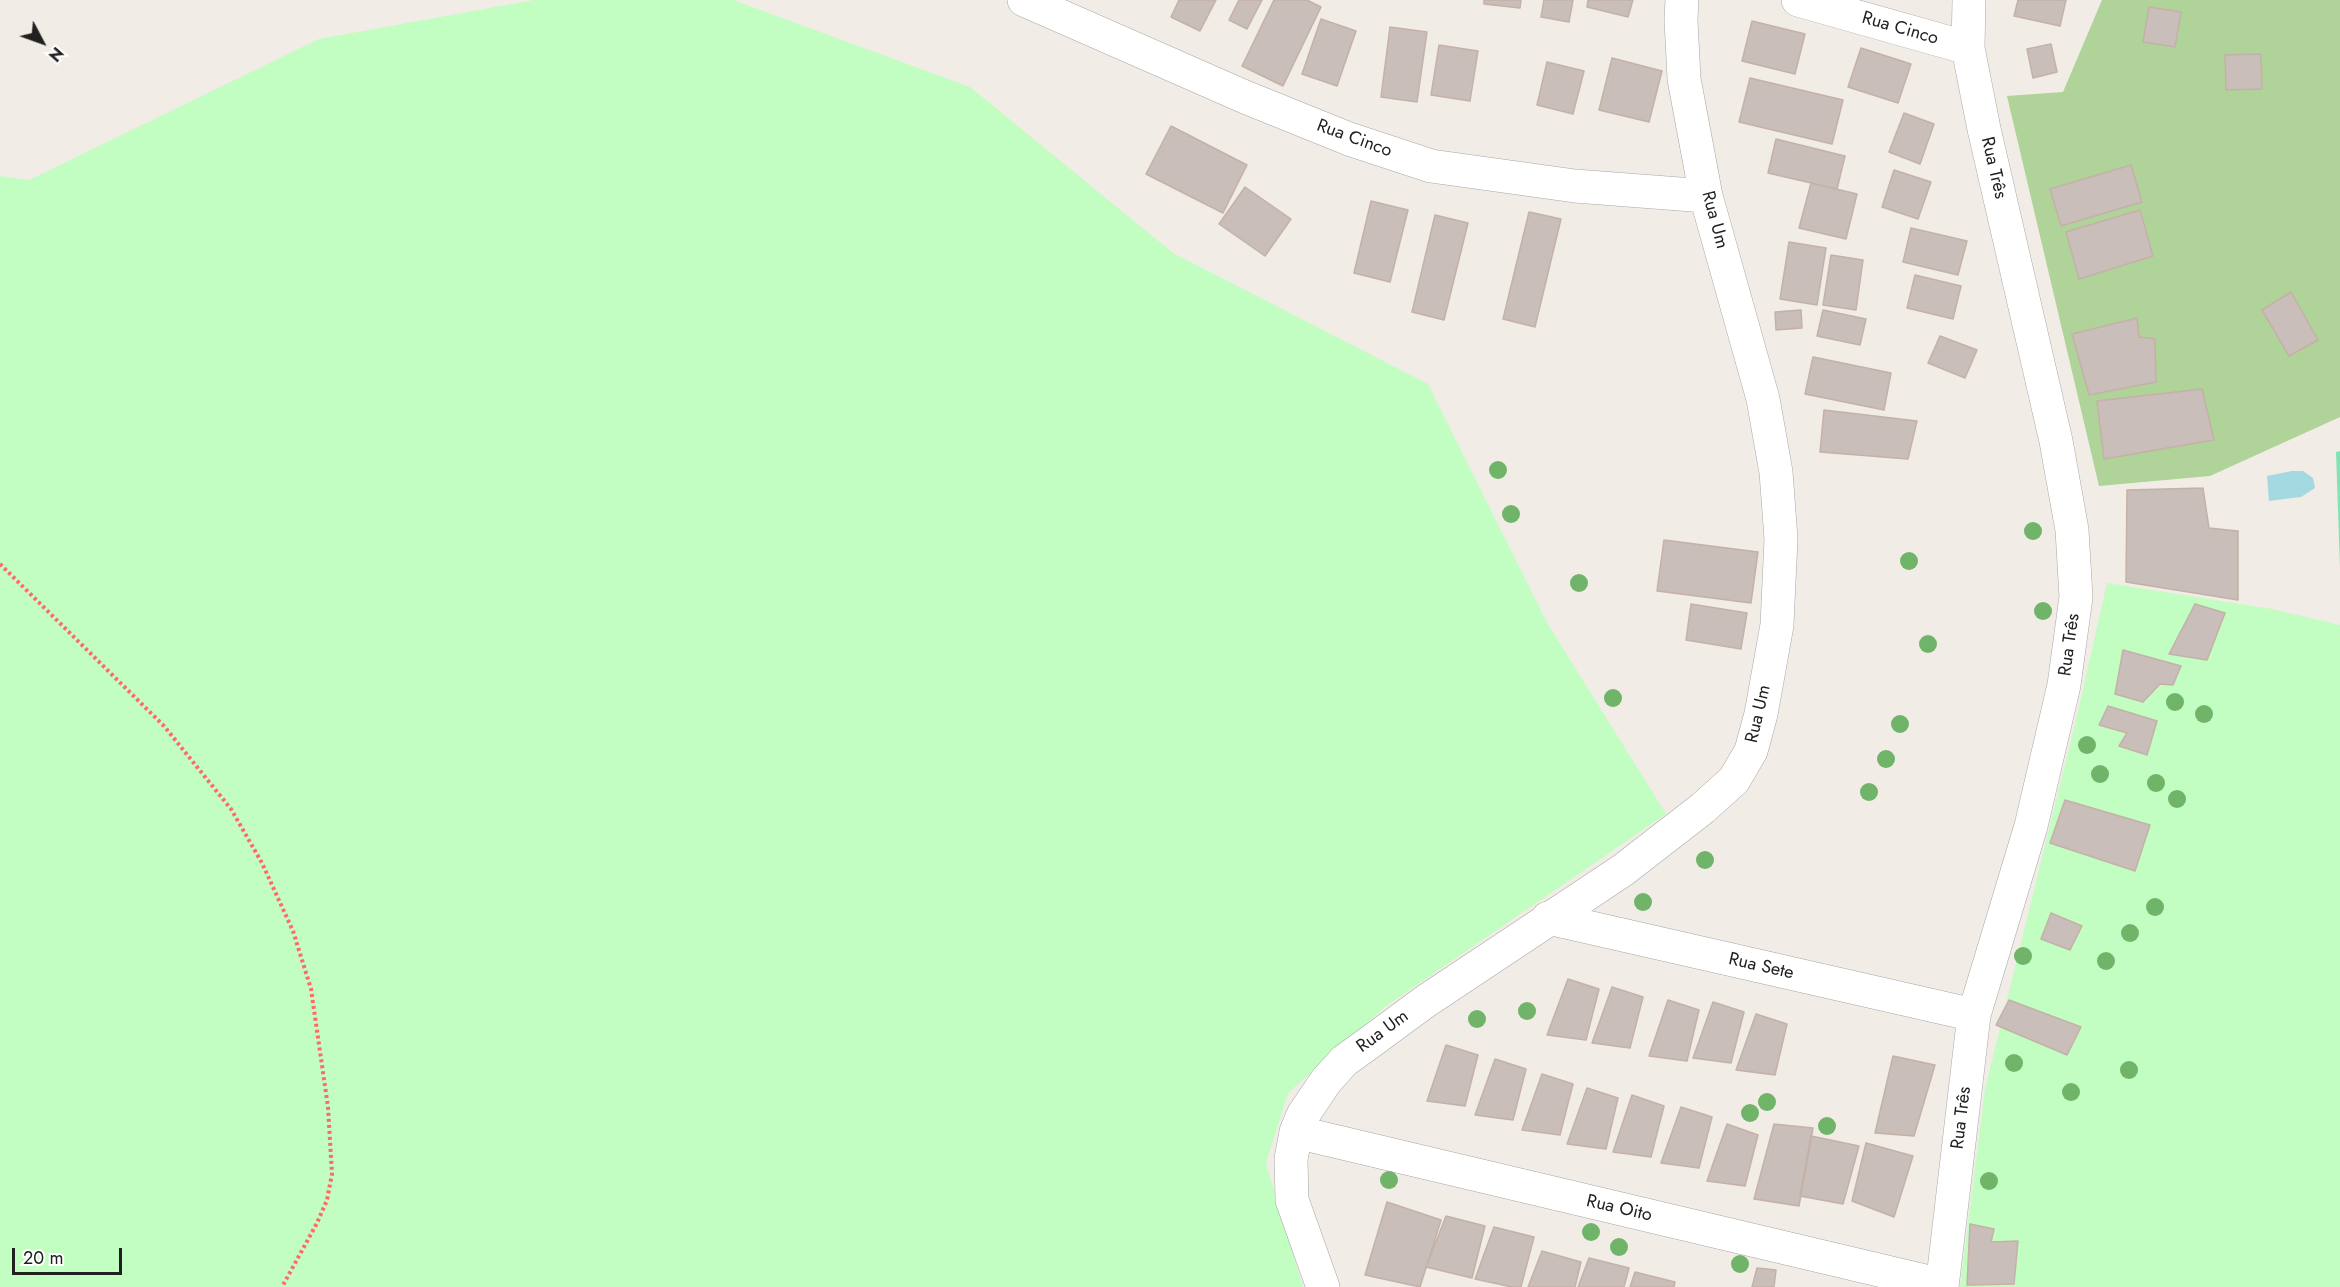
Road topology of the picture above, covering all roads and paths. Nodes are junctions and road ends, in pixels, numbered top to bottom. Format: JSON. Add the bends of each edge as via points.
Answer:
{"nodes":[{"id":1,"x":1024,"y":0,"type":"edge"},
{"id":2,"x":1682,"y":0,"type":"edge"},
{"id":3,"x":1798,"y":0,"type":"edge"},
{"id":4,"x":1969,"y":0,"type":"edge"},
{"id":5,"x":1968,"y":48,"type":"junction"},
{"id":6,"x":1706,"y":196,"type":"junction"},
{"id":7,"x":0,"y":564,"type":"edge"},
{"id":8,"x":1548,"y":918,"type":"junction"},
{"id":9,"x":1974,"y":1015,"type":"junction"},
{"id":10,"x":1296,"y":1132,"type":"junction"},
{"id":11,"x":1942,"y":1286,"type":"edge"},
{"id":12,"x":282,"y":1287,"type":"edge"},
{"id":13,"x":1323,"y":1287,"type":"edge"}],
"edges":[{"from":1,"to":6,"type":"street","name":"Rua Cinco","via":[[1245,97],[1349,139],[1431,166],[1575,186]]},
{"from":2,"to":6,"type":"street","name":"Rua Um","via":[[1684,79]]},
{"from":3,"to":5,"type":"street","name":"Rua Cinco"},
{"from":4,"to":5,"type":"street","name":"Rua Três"},
{"from":5,"to":9,"type":"street","name":"Rua Três","via":[[2056,441],[2072,530],[2076,597],[2064,685],[2031,826]]},
{"from":6,"to":8,"type":"street","name":"Rua Um","via":[[1763,399],[1776,472],[1781,539],[1777,625],[1761,714],[1752,751],[1734,780],[1623,870]]},
{"from":7,"to":12,"type":"path","via":[[164,726],[224,800],[262,863],[293,931],[313,1000],[328,1107],[332,1174],[317,1223]]},
{"from":8,"to":9,"type":"street","name":"Rua Sete"},
{"from":8,"to":10,"type":"street","name":"Rua Um","via":[[1426,1000],[1344,1062],[1315,1096]]},
{"from":9,"to":11,"type":"street","name":"Rua Três"},
{"from":10,"to":11,"type":"street","name":"Rua Oito"},
{"from":10,"to":13,"type":"street","name":"Rua Um","via":[[1291,1159],[1293,1200]]}]}
